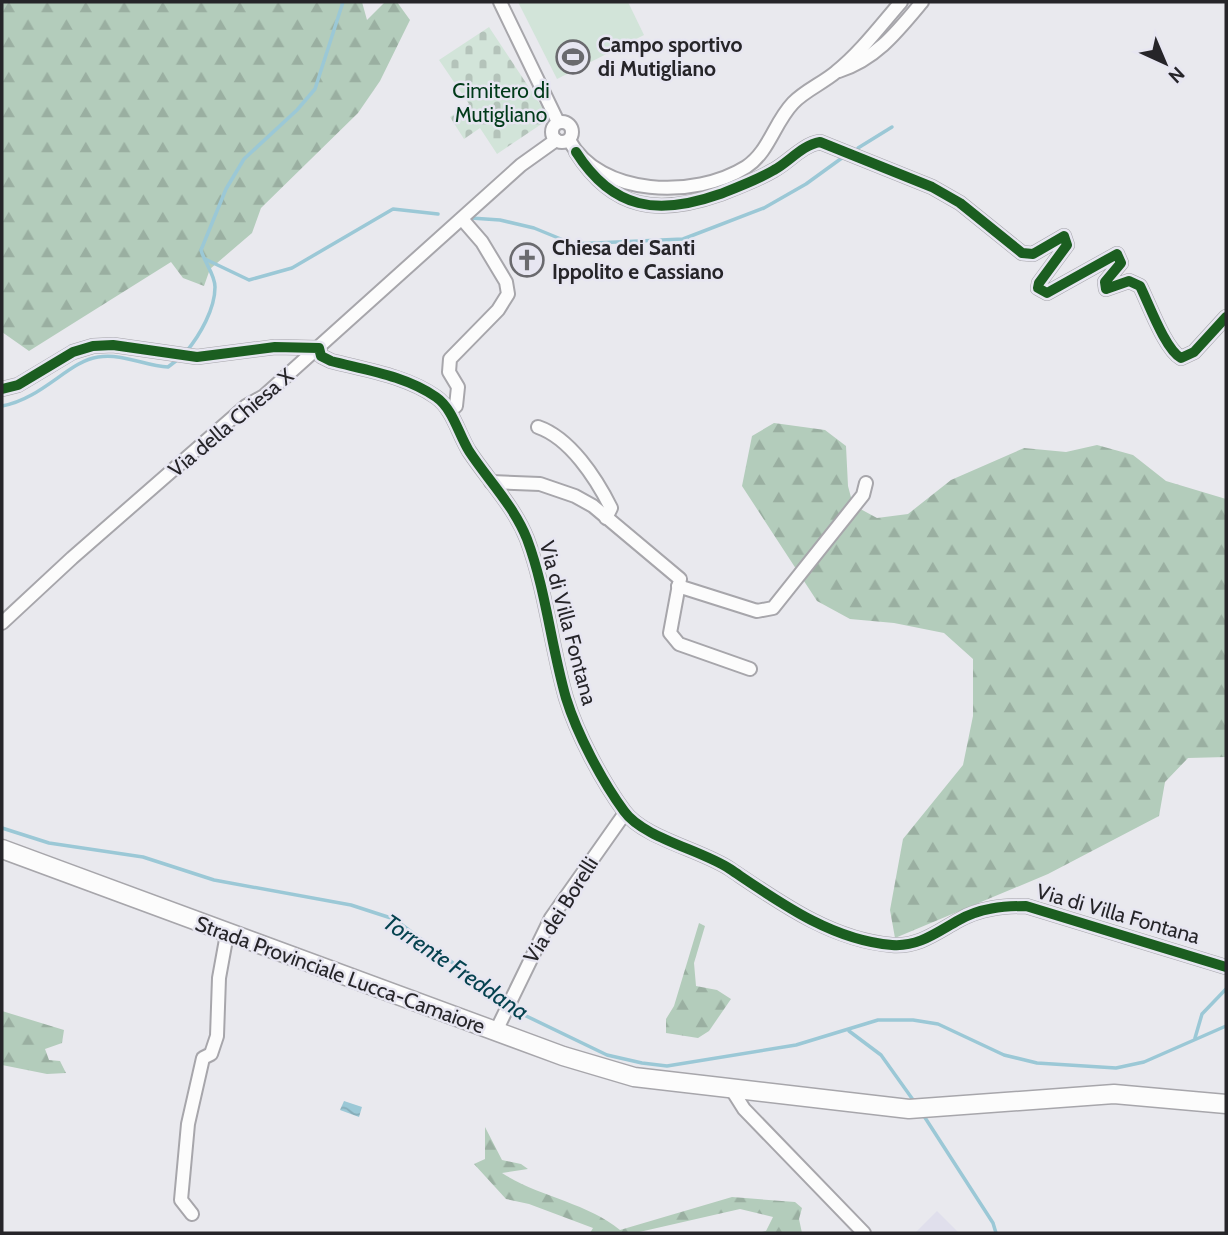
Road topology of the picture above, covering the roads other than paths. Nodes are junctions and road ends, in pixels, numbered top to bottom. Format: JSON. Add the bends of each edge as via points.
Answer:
{"nodes":[{"id":1,"x":500,"y":2,"type":"edge"},
{"id":2,"x":901,"y":2,"type":"edge"},
{"id":3,"x":922,"y":2,"type":"edge"},
{"id":4,"x":838,"y":71,"type":"junction"},
{"id":5,"x":562,"y":140,"type":"junction"},
{"id":6,"x":576,"y":152,"type":"junction"},
{"id":7,"x":462,"y":219,"type":"junction"},
{"id":8,"x":1226,"y":317,"type":"edge"},
{"id":9,"x":318,"y":348,"type":"junction"},
{"id":10,"x":2,"y":390,"type":"edge"},
{"id":11,"x":449,"y":411,"type":"junction"},
{"id":12,"x":538,"y":427,"type":"dead end"},
{"id":13,"x":491,"y":482,"type":"junction"},
{"id":14,"x":866,"y":483,"type":"dead end"},
{"id":15,"x":606,"y":518,"type":"junction"},
{"id":16,"x":678,"y":586,"type":"junction"},
{"id":17,"x":2,"y":624,"type":"edge"},
{"id":18,"x":750,"y":669,"type":"dead end"},
{"id":19,"x":625,"y":813,"type":"junction"},
{"id":20,"x":2,"y":849,"type":"edge"},
{"id":21,"x":228,"y":934,"type":"junction"},
{"id":22,"x":1226,"y":967,"type":"edge"},
{"id":23,"x":496,"y":1031,"type":"junction"},
{"id":24,"x":732,"y":1090,"type":"junction"},
{"id":25,"x":1226,"y":1104,"type":"edge"},
{"id":26,"x":192,"y":1214,"type":"dead end"},
{"id":27,"x":864,"y":1233,"type":"edge"}],
"edges":[{"from":1,"to":5,"type":"street","via":[[558,122],[572,127]]},
{"from":2,"to":4,"type":"street"},
{"from":3,"to":4,"type":"street","via":[[863,63]]},
{"from":4,"to":6,"type":"street","via":[[796,100],[759,157],[712,182],[690,188],[650,188],[600,169]]},
{"from":5,"to":6,"type":"street"},
{"from":5,"to":7,"type":"street","name":"Via della Chiesa X","via":[[521,165]]},
{"from":6,"to":8,"type":"street","via":[[614,194],[630,202],[674,207],[754,181],[820,142],[932,187],[960,203],[1022,253],[1033,254],[1064,236],[1067,246],[1039,283],[1042,292],[1117,254],[1121,263],[1105,282],[1106,289],[1129,281],[1140,286],[1167,341],[1181,358],[1195,352]]},
{"from":7,"to":9,"type":"street","name":"Via della Chiesa X"},
{"from":7,"to":11,"type":"street","via":[[482,242],[506,282],[508,294],[450,359],[449,372],[458,387],[456,406]]},
{"from":9,"to":10,"type":"street","via":[[275,347],[191,357],[93,346]]},
{"from":9,"to":11,"type":"street","name":"Via di Villa Fontana","via":[[321,356],[331,361],[421,389]]},
{"from":9,"to":17,"type":"street","name":"Via della Chiesa X","via":[[264,396],[246,406]]},
{"from":11,"to":13,"type":"street","name":"Via di Villa Fontana"},
{"from":12,"to":15,"type":"street","via":[[565,442],[606,497],[611,508]]},
{"from":13,"to":15,"type":"street","via":[[551,487],[593,506]]},
{"from":13,"to":19,"type":"street","name":"Via di Villa Fontana","via":[[528,542],[578,730]]},
{"from":14,"to":16,"type":"street","via":[[863,495],[773,608],[757,611]]},
{"from":15,"to":16,"type":"street","via":[[680,579]]},
{"from":16,"to":18,"type":"street","via":[[670,633],[679,645]]},
{"from":19,"to":22,"type":"street","name":"Via di Villa Fontana","via":[[638,824],[724,865],[781,905],[873,942],[920,942],[974,914],[1026,906]]},
{"from":19,"to":23,"type":"street","name":"Via dei Borelli","via":[[551,918]]},
{"from":20,"to":21,"type":"main road","name":"Strada Provinciale Lucca-Camaiore"},
{"from":21,"to":23,"type":"main road","name":"Strada Provinciale Lucca-Camaiore"},
{"from":21,"to":26,"type":"street","via":[[219,978],[217,1036],[211,1054],[203,1058],[188,1124],[181,1200]]},
{"from":23,"to":24,"type":"main road","name":"Strada Provinciale Lucca-Camaiore","via":[[634,1077]]},
{"from":24,"to":25,"type":"main road","name":"Strada Provinciale Lucca-Camaiore","via":[[909,1109],[1114,1094]]},
{"from":24,"to":27,"type":"street","via":[[744,1109]]}]}
